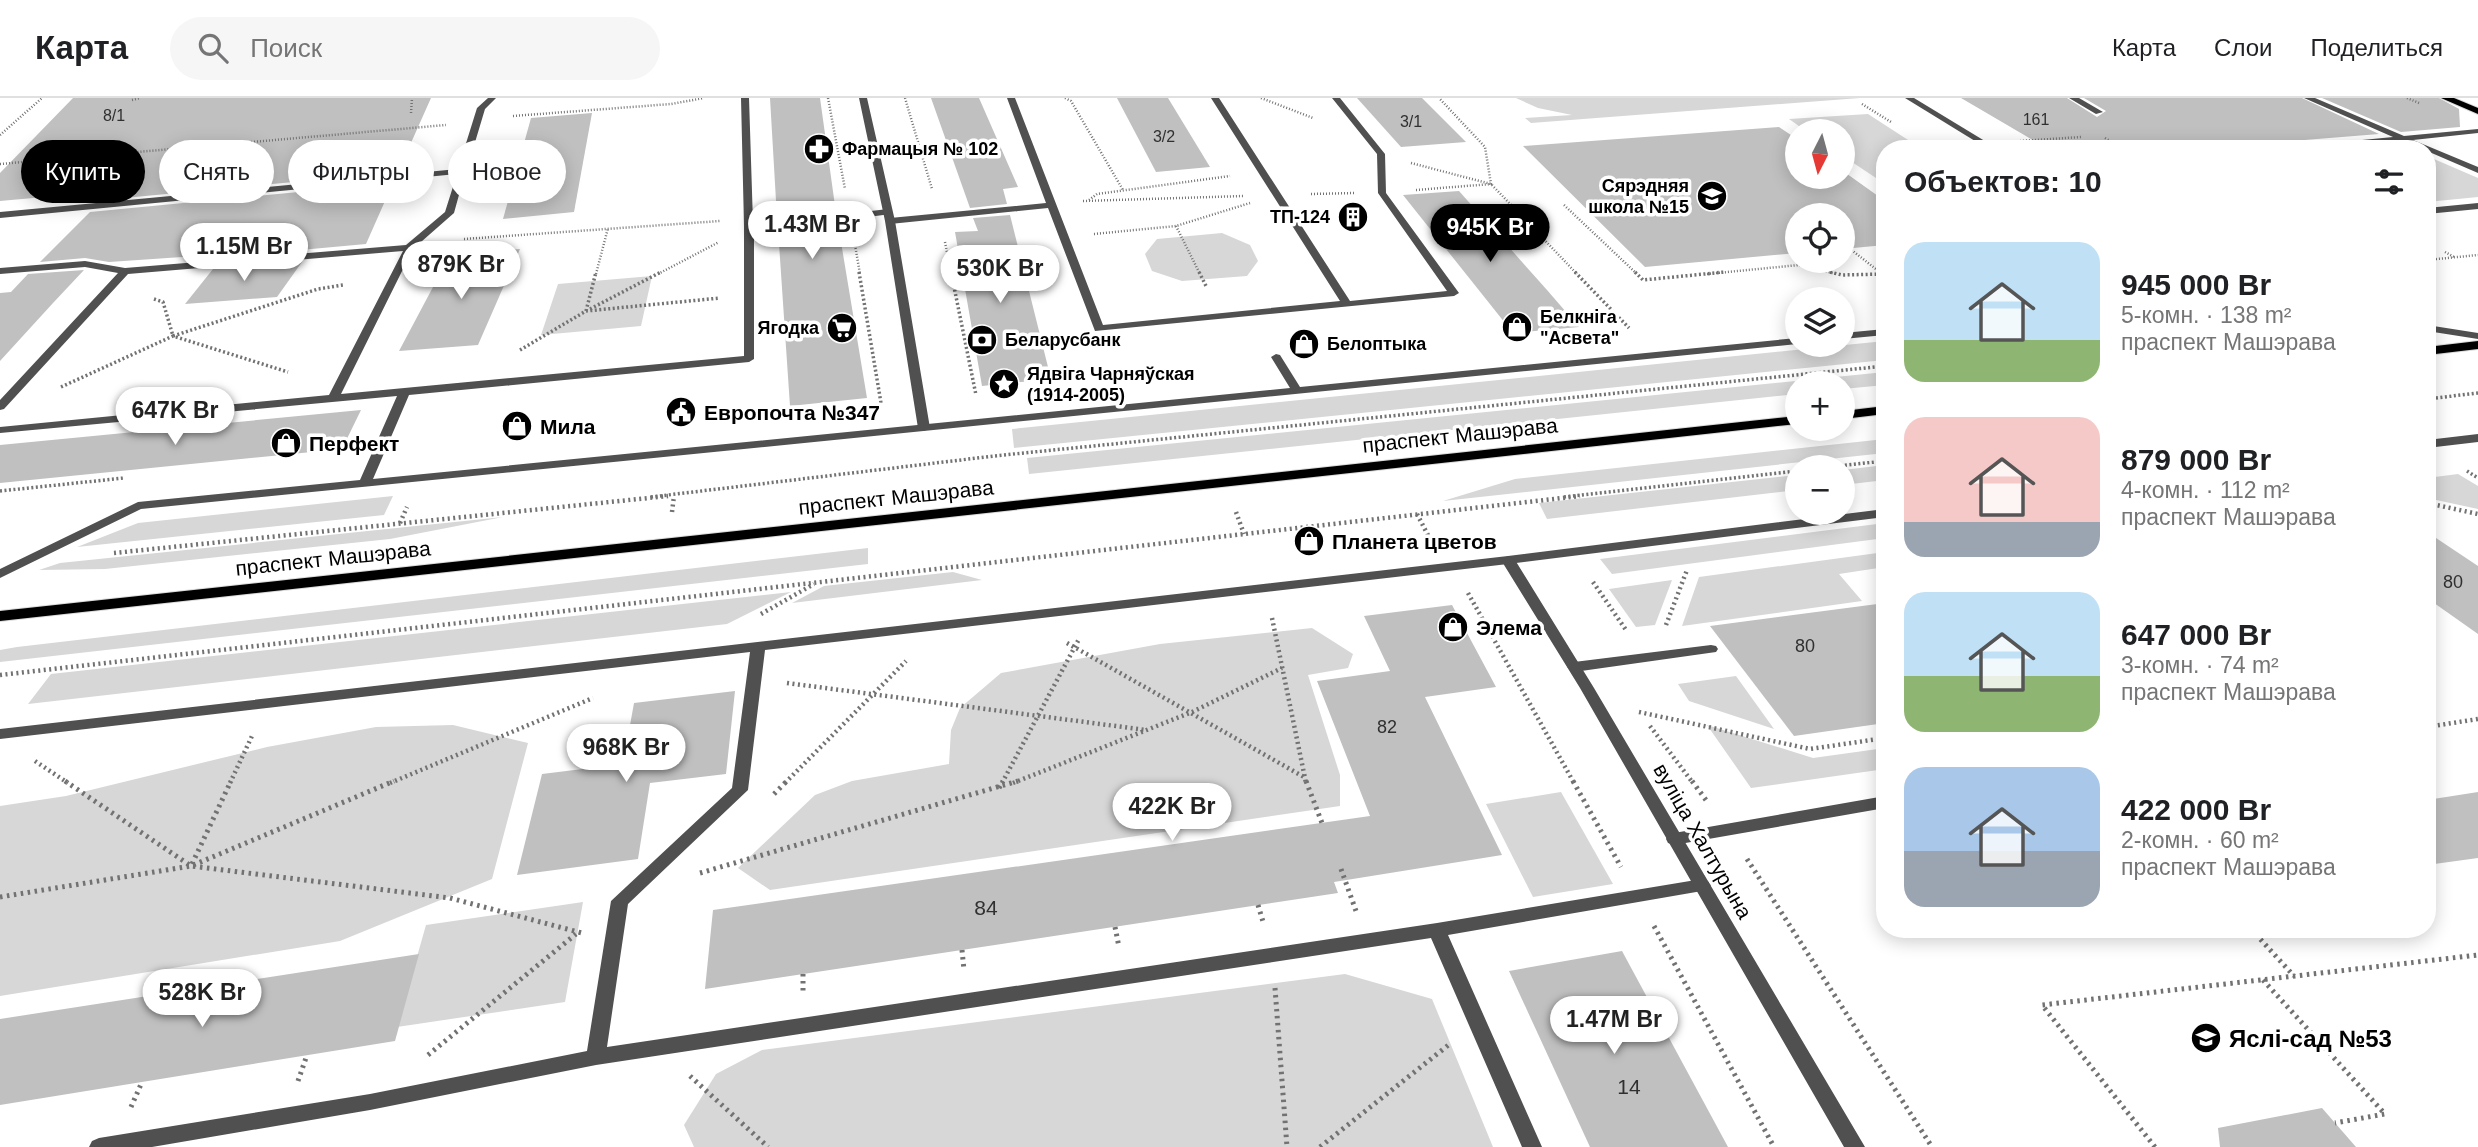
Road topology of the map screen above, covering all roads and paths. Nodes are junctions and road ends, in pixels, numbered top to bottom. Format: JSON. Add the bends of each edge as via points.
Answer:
{"nodes":[{"id":1,"x":42,"y":98,"type":"edge"},
{"id":2,"x":140,"y":98,"type":"edge"},
{"id":3,"x":412,"y":98,"type":"edge"},
{"id":4,"x":492,"y":98,"type":"edge"},
{"id":5,"x":704,"y":98,"type":"edge"},
{"id":6,"x":745,"y":98,"type":"edge"},
{"id":7,"x":828,"y":98,"type":"edge"},
{"id":8,"x":863,"y":98,"type":"edge"},
{"id":9,"x":905,"y":98,"type":"edge"},
{"id":10,"x":1011,"y":98,"type":"edge"},
{"id":11,"x":1065,"y":98,"type":"edge"},
{"id":12,"x":1215,"y":98,"type":"edge"},
{"id":13,"x":1336,"y":98,"type":"edge"},
{"id":14,"x":1439,"y":98,"type":"edge"},
{"id":15,"x":1909,"y":98,"type":"edge"},
{"id":16,"x":2073,"y":98,"type":"edge"},
{"id":17,"x":2308,"y":98,"type":"edge"},
{"id":18,"x":2446,"y":98,"type":"edge"},
{"id":19,"x":132,"y":100,"type":"dead end"},
{"id":20,"x":2478,"y":111,"type":"edge"},
{"id":21,"x":2099,"y":112,"type":"dead end"},
{"id":22,"x":411,"y":113,"type":"dead end"},
{"id":23,"x":477,"y":123,"type":"junction"},
{"id":24,"x":2478,"y":131,"type":"edge"},
{"id":25,"x":0,"y":135,"type":"edge"},
{"id":26,"x":2101,"y":136,"type":"dead end"},
{"id":27,"x":2403,"y":138,"type":"junction"},
{"id":28,"x":472,"y":140,"type":"edge"},
{"id":29,"x":1979,"y":140,"type":"edge"},
{"id":30,"x":2108,"y":140,"type":"edge"},
{"id":31,"x":2382,"y":140,"type":"edge"},
{"id":32,"x":2408,"y":140,"type":"edge"},
{"id":33,"x":2436,"y":152,"type":"edge"},
{"id":34,"x":1381,"y":154,"type":"junction"},
{"id":35,"x":0,"y":164,"type":"edge"},
{"id":36,"x":2478,"y":170,"type":"edge"},
{"id":37,"x":1262,"y":171,"type":"junction"},
{"id":38,"x":448,"y":173,"type":"edge"},
{"id":39,"x":1491,"y":184,"type":"junction"},
{"id":40,"x":1123,"y":190,"type":"junction"},
{"id":41,"x":1382,"y":193,"type":"junction"},
{"id":42,"x":1277,"y":195,"type":"junction"},
{"id":43,"x":1089,"y":200,"type":"junction"},
{"id":44,"x":453,"y":203,"type":"edge"},
{"id":45,"x":1051,"y":205,"type":"junction"},
{"id":46,"x":1564,"y":205,"type":"dead end"},
{"id":47,"x":2478,"y":206,"type":"edge"},
{"id":48,"x":2436,"y":210,"type":"edge"},
{"id":49,"x":0,"y":215,"type":"edge"},
{"id":50,"x":850,"y":217,"type":"junction"},
{"id":51,"x":889,"y":217,"type":"junction"},
{"id":52,"x":940,"y":217,"type":"junction"},
{"id":53,"x":837,"y":218,"type":"dead end"},
{"id":54,"x":749,"y":223,"type":"junction"},
{"id":55,"x":777,"y":224,"type":"dead end"},
{"id":56,"x":1176,"y":226,"type":"junction"},
{"id":57,"x":607,"y":228,"type":"junction"},
{"id":58,"x":1063,"y":237,"type":"junction"},
{"id":59,"x":412,"y":246,"type":"junction"},
{"id":60,"x":2445,"y":252,"type":"dead end"},
{"id":61,"x":1855,"y":253,"type":"edge"},
{"id":62,"x":2478,"y":255,"type":"edge"},
{"id":63,"x":2455,"y":257,"type":"junction"},
{"id":64,"x":2436,"y":259,"type":"edge"},
{"id":65,"x":1876,"y":269,"type":"edge"},
{"id":66,"x":0,"y":271,"type":"edge"},
{"id":67,"x":125,"y":271,"type":"junction"},
{"id":68,"x":1876,"y":275,"type":"edge"},
{"id":69,"x":393,"y":278,"type":"junction"},
{"id":70,"x":111,"y":285,"type":"junction"},
{"id":71,"x":749,"y":296,"type":"junction"},
{"id":72,"x":1347,"y":304,"type":"junction"},
{"id":73,"x":586,"y":311,"type":"junction"},
{"id":74,"x":1251,"y":314,"type":"junction"},
{"id":75,"x":1222,"y":316,"type":"junction"},
{"id":76,"x":1258,"y":326,"type":"dead end"},
{"id":77,"x":2436,"y":329,"type":"edge"},
{"id":78,"x":1876,"y":333,"type":"edge"},
{"id":79,"x":1634,"y":334,"type":"dead end"},
{"id":80,"x":1855,"y":335,"type":"edge"},
{"id":81,"x":173,"y":336,"type":"junction"},
{"id":82,"x":2478,"y":336,"type":"edge"},
{"id":83,"x":1785,"y":342,"type":"edge"},
{"id":84,"x":2478,"y":345,"type":"edge"},
{"id":85,"x":2436,"y":350,"type":"edge"},
{"id":86,"x":514,"y":353,"type":"dead end"},
{"id":87,"x":1276,"y":357,"type":"dead end"},
{"id":88,"x":1876,"y":367,"type":"edge"},
{"id":89,"x":1297,"y":391,"type":"junction"},
{"id":90,"x":50,"y":392,"type":"dead end"},
{"id":91,"x":404,"y":393,"type":"junction"},
{"id":92,"x":2478,"y":393,"type":"edge"},
{"id":93,"x":2436,"y":398,"type":"edge"},
{"id":94,"x":333,"y":399,"type":"junction"},
{"id":95,"x":0,"y":407,"type":"edge"},
{"id":96,"x":1876,"y":411,"type":"edge"},
{"id":97,"x":1855,"y":414,"type":"edge"},
{"id":98,"x":1785,"y":421,"type":"edge"},
{"id":99,"x":986,"y":422,"type":"junction"},
{"id":100,"x":924,"y":428,"type":"junction"},
{"id":101,"x":0,"y":430,"type":"edge"},
{"id":102,"x":884,"y":432,"type":"junction"},
{"id":103,"x":2478,"y":438,"type":"edge"},
{"id":104,"x":2436,"y":443,"type":"edge"},
{"id":105,"x":994,"y":456,"type":"junction"},
{"id":106,"x":1876,"y":462,"type":"edge"},
{"id":107,"x":1855,"y":464,"type":"edge"},
{"id":108,"x":895,"y":468,"type":"junction"},
{"id":109,"x":2463,"y":469,"type":"dead end"},
{"id":110,"x":1785,"y":472,"type":"edge"},
{"id":111,"x":2478,"y":478,"type":"edge"},
{"id":112,"x":365,"y":483,"type":"junction"},
{"id":113,"x":2436,"y":505,"type":"edge"},
{"id":114,"x":1417,"y":514,"type":"junction"},
{"id":115,"x":1876,"y":514,"type":"edge"},
{"id":116,"x":2478,"y":514,"type":"edge"},
{"id":117,"x":110,"y":553,"type":"dead end"},
{"id":118,"x":1508,"y":561,"type":"junction"},
{"id":119,"x":1444,"y":567,"type":"junction"},
{"id":120,"x":1687,"y":570,"type":"dead end"},
{"id":121,"x":0,"y":574,"type":"edge"},
{"id":122,"x":1593,"y":582,"type":"dead end"},
{"id":123,"x":1271,"y":613,"type":"dead end"},
{"id":124,"x":0,"y":616,"type":"edge"},
{"id":125,"x":1082,"y":635,"type":"dead end"},
{"id":126,"x":1661,"y":636,"type":"dead end"},
{"id":127,"x":1634,"y":640,"type":"dead end"},
{"id":128,"x":1063,"y":641,"type":"dead end"},
{"id":129,"x":758,"y":647,"type":"junction"},
{"id":130,"x":1074,"y":647,"type":"junction"},
{"id":131,"x":1711,"y":649,"type":"dead end"},
{"id":132,"x":1607,"y":663,"type":"junction"},
{"id":133,"x":1574,"y":667,"type":"junction"},
{"id":134,"x":1282,"y":668,"type":"junction"},
{"id":135,"x":0,"y":675,"type":"edge"},
{"id":136,"x":755,"y":678,"type":"junction"},
{"id":137,"x":1587,"y":688,"type":"junction"},
{"id":138,"x":598,"y":696,"type":"dead end"},
{"id":139,"x":1192,"y":712,"type":"junction"},
{"id":140,"x":1640,"y":713,"type":"junction"},
{"id":141,"x":1037,"y":717,"type":"junction"},
{"id":142,"x":2478,"y":719,"type":"edge"},
{"id":143,"x":256,"y":725,"type":"dead end"},
{"id":144,"x":2436,"y":725,"type":"edge"},
{"id":145,"x":1146,"y":730,"type":"junction"},
{"id":146,"x":0,"y":734,"type":"edge"},
{"id":147,"x":1876,"y":739,"type":"edge"},
{"id":148,"x":33,"y":760,"type":"dead end"},
{"id":149,"x":1304,"y":777,"type":"junction"},
{"id":150,"x":998,"y":789,"type":"junction"},
{"id":151,"x":1876,"y":804,"type":"edge"},
{"id":152,"x":1322,"y":823,"type":"dead end"},
{"id":153,"x":1728,"y":830,"type":"junction"},
{"id":154,"x":1674,"y":838,"type":"junction"},
{"id":155,"x":191,"y":866,"type":"junction"},
{"id":156,"x":1340,"y":869,"type":"dead end"},
{"id":157,"x":694,"y":875,"type":"dead end"},
{"id":158,"x":1702,"y":885,"type":"junction"},
{"id":159,"x":1637,"y":895,"type":"junction"},
{"id":160,"x":0,"y":897,"type":"edge"},
{"id":161,"x":615,"y":930,"type":"junction"},
{"id":162,"x":1437,"y":930,"type":"junction"},
{"id":163,"x":577,"y":934,"type":"junction"},
{"id":164,"x":2259,"y":938,"type":"edge"},
{"id":165,"x":1367,"y":940,"type":"junction"},
{"id":166,"x":1273,"y":954,"type":"junction"},
{"id":167,"x":2478,"y":955,"type":"edge"},
{"id":168,"x":2295,"y":976,"type":"junction"},
{"id":169,"x":2263,"y":979,"type":"junction"},
{"id":170,"x":1477,"y":1023,"type":"junction"},
{"id":171,"x":658,"y":1047,"type":"junction"},
{"id":172,"x":307,"y":1055,"type":"dead end"},
{"id":173,"x":596,"y":1057,"type":"junction"},
{"id":174,"x":416,"y":1065,"type":"dead end"},
{"id":175,"x":142,"y":1082,"type":"dead end"},
{"id":176,"x":295,"y":1092,"type":"dead end"},
{"id":177,"x":126,"y":1119,"type":"dead end"},
{"id":178,"x":2335,"y":1123,"type":"dead end"},
{"id":179,"x":99,"y":1147,"type":"edge"},
{"id":180,"x":768,"y":1147,"type":"edge"},
{"id":181,"x":1287,"y":1147,"type":"edge"},
{"id":182,"x":1320,"y":1147,"type":"edge"},
{"id":183,"x":1532,"y":1147,"type":"edge"},
{"id":184,"x":1774,"y":1147,"type":"edge"},
{"id":185,"x":1855,"y":1147,"type":"edge"},
{"id":186,"x":1932,"y":1147,"type":"edge"},
{"id":187,"x":2155,"y":1147,"type":"edge"}],
"edges":[{"from":1,"to":25,"type":"path"},
{"from":2,"to":19,"type":"path"},
{"from":3,"to":22,"type":"path"},
{"from":4,"to":23,"type":"street","via":[[481,108]]},
{"from":5,"to":23,"type":"path","via":[[525,114]]},
{"from":6,"to":54,"type":"street"},
{"from":7,"to":50,"type":"path"},
{"from":8,"to":51,"type":"street"},
{"from":9,"to":52,"type":"path"},
{"from":10,"to":45,"type":"street"},
{"from":11,"to":40,"type":"path","via":[[1071,100]]},
{"from":12,"to":37,"type":"street"},
{"from":13,"to":34,"type":"street"},
{"from":14,"to":39,"type":"path","via":[[1485,147]]},
{"from":15,"to":29,"type":"street"},
{"from":16,"to":21,"type":"street"},
{"from":17,"to":27,"type":"street"},
{"from":18,"to":20,"type":"main road"},
{"from":23,"to":28,"type":"street"},
{"from":23,"to":35,"type":"path"},
{"from":24,"to":27,"type":"street"},
{"from":26,"to":30,"type":"path"},
{"from":27,"to":31,"type":"street"},
{"from":27,"to":32,"type":"street"},
{"from":33,"to":36,"type":"street"},
{"from":34,"to":39,"type":"path"},
{"from":34,"to":41,"type":"street"},
{"from":37,"to":40,"type":"path"},
{"from":37,"to":42,"type":"street"},
{"from":38,"to":49,"type":"street"},
{"from":39,"to":41,"type":"path"},
{"from":39,"to":79,"type":"path"},
{"from":40,"to":43,"type":"path"},
{"from":41,"to":42,"type":"path"},
{"from":41,"to":72,"type":"street","via":[[1454,293]]},
{"from":42,"to":43,"type":"path"},
{"from":42,"to":56,"type":"path"},
{"from":42,"to":72,"type":"street"},
{"from":43,"to":45,"type":"path"},
{"from":44,"to":59,"type":"street","via":[[449,214]]},
{"from":45,"to":52,"type":"street"},
{"from":45,"to":58,"type":"street"},
{"from":46,"to":68,"type":"path","via":[[1643,280],[1799,265],[1842,275]]},
{"from":47,"to":48,"type":"street"},
{"from":50,"to":51,"type":"street"},
{"from":50,"to":53,"type":"street"},
{"from":50,"to":102,"type":"path"},
{"from":51,"to":52,"type":"street"},
{"from":51,"to":100,"type":"street"},
{"from":52,"to":99,"type":"path","via":[[976,395]]},
{"from":54,"to":55,"type":"street"},
{"from":54,"to":57,"type":"path"},
{"from":54,"to":71,"type":"street"},
{"from":54,"to":73,"type":"path"},
{"from":56,"to":58,"type":"path"},
{"from":56,"to":75,"type":"path"},
{"from":57,"to":59,"type":"path"},
{"from":57,"to":73,"type":"path"},
{"from":58,"to":75,"type":"street","via":[[1099,329]]},
{"from":59,"to":67,"type":"street"},
{"from":59,"to":69,"type":"street"},
{"from":60,"to":63,"type":"path"},
{"from":61,"to":65,"type":"path"},
{"from":62,"to":63,"type":"path"},
{"from":63,"to":64,"type":"path"},
{"from":66,"to":67,"type":"street","via":[[85,264]]},
{"from":67,"to":70,"type":"street"},
{"from":69,"to":81,"type":"path","via":[[318,289]]},
{"from":69,"to":94,"type":"street"},
{"from":70,"to":81,"type":"path","via":[[163,302]]},
{"from":70,"to":95,"type":"street"},
{"from":71,"to":73,"type":"path"},
{"from":71,"to":91,"type":"street","via":[[749,359]]},
{"from":72,"to":74,"type":"street"},
{"from":73,"to":86,"type":"path"},
{"from":74,"to":75,"type":"street"},
{"from":74,"to":76,"type":"street"},
{"from":77,"to":82,"type":"street"},
{"from":78,"to":80,"type":"street"},
{"from":81,"to":90,"type":"path"},
{"from":81,"to":94,"type":"path","via":[[318,381]]},
{"from":83,"to":89,"type":"street"},
{"from":84,"to":85,"type":"main road"},
{"from":87,"to":89,"type":"street"},
{"from":88,"to":105,"type":"path"},
{"from":89,"to":99,"type":"street"},
{"from":91,"to":94,"type":"street"},
{"from":91,"to":112,"type":"street"},
{"from":92,"to":93,"type":"path"},
{"from":94,"to":101,"type":"street"},
{"from":96,"to":97,"type":"main road"},
{"from":98,"to":124,"type":"main road","name":"праспект Машэрава"},
{"from":99,"to":100,"type":"street"},
{"from":99,"to":105,"type":"path"},
{"from":100,"to":102,"type":"street"},
{"from":102,"to":108,"type":"path"},
{"from":102,"to":112,"type":"street"},
{"from":103,"to":104,"type":"street"},
{"from":105,"to":108,"type":"path"},
{"from":106,"to":107,"type":"path"},
{"from":108,"to":117,"type":"path"},
{"from":109,"to":111,"type":"path"},
{"from":110,"to":114,"type":"path"},
{"from":112,"to":121,"type":"street","via":[[138,506]]},
{"from":113,"to":116,"type":"path"},
{"from":114,"to":119,"type":"path"},
{"from":114,"to":135,"type":"path"},
{"from":115,"to":118,"type":"street"},
{"from":118,"to":119,"type":"street"},
{"from":118,"to":133,"type":"street","name":"вуліца Халтурына"},
{"from":119,"to":129,"type":"street"},
{"from":119,"to":159,"type":"path","via":[[1461,580]]},
{"from":120,"to":126,"type":"path"},
{"from":122,"to":127,"type":"path"},
{"from":123,"to":134,"type":"path"},
{"from":125,"to":130,"type":"path"},
{"from":128,"to":130,"type":"path"},
{"from":129,"to":136,"type":"street"},
{"from":129,"to":146,"type":"street"},
{"from":130,"to":139,"type":"path"},
{"from":130,"to":141,"type":"path"},
{"from":131,"to":132,"type":"street"},
{"from":132,"to":133,"type":"street"},
{"from":132,"to":140,"type":"path"},
{"from":133,"to":137,"type":"street","name":"вуліца Халтурына"},
{"from":134,"to":139,"type":"path"},
{"from":134,"to":149,"type":"path"},
{"from":136,"to":141,"type":"path"},
{"from":136,"to":161,"type":"street","via":[[740,790],[620,901]]},
{"from":137,"to":140,"type":"path"},
{"from":137,"to":154,"type":"street","name":"вуліца Халтурына"},
{"from":138,"to":155,"type":"path"},
{"from":139,"to":145,"type":"path"},
{"from":139,"to":149,"type":"path"},
{"from":140,"to":147,"type":"path","via":[[1810,749]]},
{"from":140,"to":153,"type":"path"},
{"from":141,"to":145,"type":"path"},
{"from":141,"to":150,"type":"path"},
{"from":142,"to":144,"type":"path"},
{"from":143,"to":155,"type":"path"},
{"from":145,"to":150,"type":"path"},
{"from":148,"to":155,"type":"path"},
{"from":149,"to":152,"type":"path"},
{"from":150,"to":157,"type":"path"},
{"from":151,"to":153,"type":"street"},
{"from":153,"to":154,"type":"street"},
{"from":153,"to":186,"type":"path"},
{"from":154,"to":158,"type":"street","name":"вуліца Халтурына"},
{"from":155,"to":160,"type":"path"},
{"from":155,"to":163,"type":"path","via":[[450,898]]},
{"from":156,"to":165,"type":"path"},
{"from":158,"to":159,"type":"street"},
{"from":158,"to":185,"type":"street","name":"вуліца Халтурына"},
{"from":159,"to":162,"type":"street"},
{"from":159,"to":184,"type":"path"},
{"from":161,"to":163,"type":"path"},
{"from":161,"to":173,"type":"street"},
{"from":162,"to":165,"type":"street"},
{"from":162,"to":170,"type":"street"},
{"from":163,"to":174,"type":"path"},
{"from":164,"to":168,"type":"path"},
{"from":165,"to":166,"type":"street"},
{"from":166,"to":171,"type":"street"},
{"from":166,"to":181,"type":"path"},
{"from":167,"to":168,"type":"path"},
{"from":168,"to":169,"type":"path"},
{"from":169,"to":178,"type":"path","via":[[2385,1114]]},
{"from":169,"to":187,"type":"path","via":[[2042,1005]]},
{"from":170,"to":182,"type":"path"},
{"from":170,"to":183,"type":"street"},
{"from":171,"to":173,"type":"street"},
{"from":171,"to":180,"type":"path"},
{"from":172,"to":176,"type":"path"},
{"from":173,"to":179,"type":"street","via":[[370,1102]]},
{"from":175,"to":177,"type":"path"}]}
